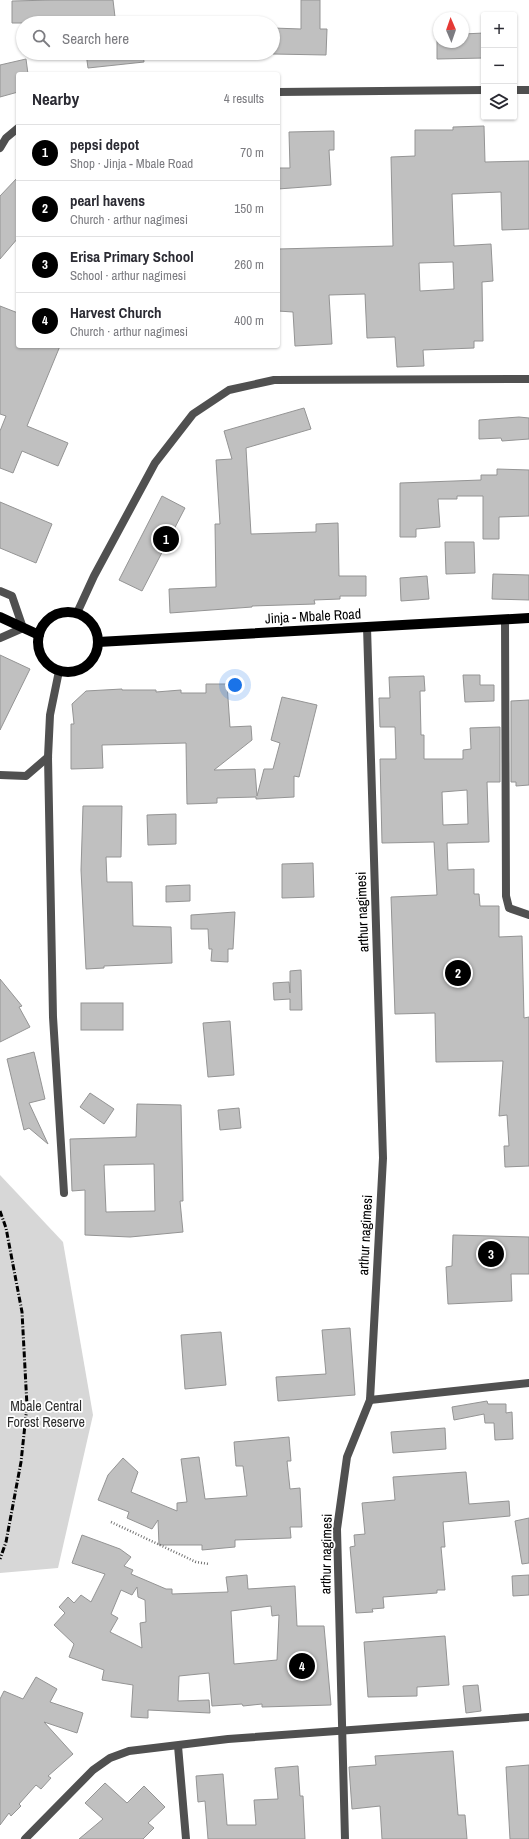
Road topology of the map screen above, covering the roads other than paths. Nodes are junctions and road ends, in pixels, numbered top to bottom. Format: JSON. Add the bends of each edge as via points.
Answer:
{"nodes":[{"id":1,"x":481,"y":90,"type":"edge"},
{"id":2,"x":517,"y":90,"type":"edge"},
{"id":3,"x":529,"y":90,"type":"edge"},
{"id":4,"x":280,"y":92,"type":"edge"},
{"id":5,"x":16,"y":130,"type":"edge"},
{"id":6,"x":0,"y":148,"type":"edge"},
{"id":7,"x":529,"y":379,"type":"edge"},
{"id":8,"x":0,"y":591,"type":"edge"},
{"id":9,"x":77,"y":613,"type":"junction"},
{"id":10,"x":0,"y":617,"type":"edge"},
{"id":11,"x":529,"y":618,"type":"edge"},
{"id":12,"x":505,"y":619,"type":"junction"},
{"id":13,"x":367,"y":627,"type":"junction"},
{"id":14,"x":23,"y":628,"type":"junction"},
{"id":15,"x":39,"y":635,"type":"junction"},
{"id":16,"x":0,"y":638,"type":"edge"},
{"id":17,"x":98,"y":642,"type":"junction"},
{"id":18,"x":59,"y":670,"type":"junction"},
{"id":19,"x":48,"y":757,"type":"junction"},
{"id":20,"x":0,"y":775,"type":"edge"},
{"id":21,"x":529,"y":915,"type":"edge"},
{"id":22,"x":64,"y":1193,"type":"dead end"},
{"id":23,"x":529,"y":1383,"type":"edge"},
{"id":24,"x":370,"y":1400,"type":"junction"},
{"id":25,"x":529,"y":1717,"type":"edge"},
{"id":26,"x":341,"y":1730,"type":"junction"},
{"id":27,"x":178,"y":1746,"type":"junction"},
{"id":28,"x":25,"y":1839,"type":"edge"},
{"id":29,"x":186,"y":1839,"type":"edge"},
{"id":30,"x":345,"y":1839,"type":"edge"}],
"edges":[{"from":1,"to":4,"type":"street"},
{"from":2,"to":3,"type":"street"},
{"from":5,"to":6,"type":"street","via":[[6,138]]},
{"from":7,"to":9,"type":"street","via":[[274,380],[229,390],[193,414],[155,463]]},
{"from":8,"to":14,"type":"street","via":[[12,596]]},
{"from":9,"to":15,"type":"main road","via":[[58,613],[50,617],[43,624]]},
{"from":9,"to":17,"type":"main road","via":[[93,624]]},
{"from":10,"to":14,"type":"main road"},
{"from":11,"to":12,"type":"main road","name":"Jinja - Mbale Road"},
{"from":12,"to":13,"type":"main road","name":"Jinja - Mbale Road"},
{"from":12,"to":21,"type":"street","via":[[506,896],[510,908]]},
{"from":13,"to":17,"type":"main road","name":"Jinja - Mbale Road"},
{"from":13,"to":24,"type":"street","name":"arthur nagimesi","via":[[383,1158]]},
{"from":14,"to":15,"type":"main road"},
{"from":14,"to":16,"type":"street"},
{"from":15,"to":18,"type":"main road","via":[[39,651],[43,660]]},
{"from":17,"to":18,"type":"main road","via":[[95,655],[86,666],[68,672]]},
{"from":18,"to":19,"type":"street","via":[[50,715]]},
{"from":19,"to":20,"type":"street","via":[[26,776]]},
{"from":19,"to":22,"type":"street","via":[[53,1009]]},
{"from":23,"to":24,"type":"street"},
{"from":24,"to":26,"type":"street","name":"arthur nagimesi","via":[[346,1457],[337,1529]]},
{"from":25,"to":26,"type":"street"},
{"from":26,"to":27,"type":"street","via":[[228,1739]]},
{"from":26,"to":30,"type":"street","name":"arthur nagimesi"},
{"from":27,"to":28,"type":"street","via":[[129,1751],[110,1758],[93,1770]]},
{"from":27,"to":29,"type":"street"}]}
